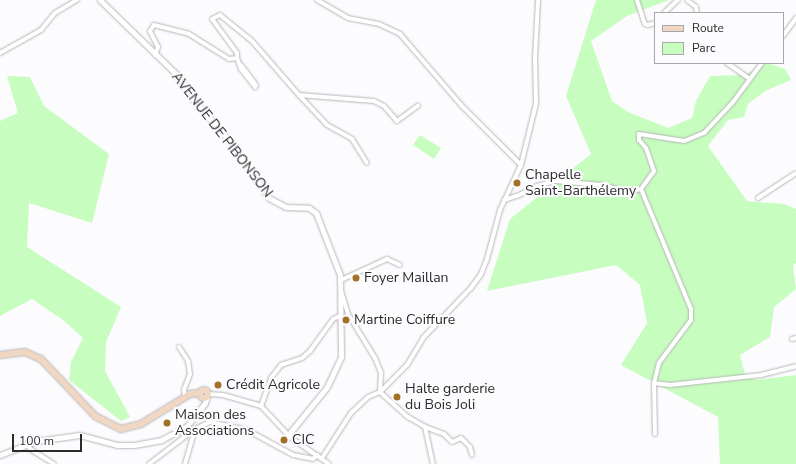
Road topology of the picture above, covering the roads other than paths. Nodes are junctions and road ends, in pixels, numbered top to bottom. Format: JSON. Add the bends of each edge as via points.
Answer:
{"nodes":[{"id":1,"x":77,"y":0,"type":"edge"},
{"id":2,"x":100,"y":0,"type":"edge"},
{"id":3,"x":317,"y":0,"type":"edge"},
{"id":4,"x":538,"y":0,"type":"edge"},
{"id":5,"x":637,"y":0,"type":"edge"},
{"id":6,"x":678,"y":0,"type":"edge"},
{"id":7,"x":687,"y":0,"type":"edge"},
{"id":8,"x":665,"y":12,"type":"edge"},
{"id":9,"x":697,"y":12,"type":"edge"},
{"id":10,"x":796,"y":18,"type":"edge"},
{"id":11,"x":654,"y":23,"type":"edge"},
{"id":12,"x":784,"y":35,"type":"edge"},
{"id":13,"x":0,"y":54,"type":"edge"},
{"id":14,"x":155,"y":55,"type":"junction"},
{"id":15,"x":237,"y":58,"type":"junction"},
{"id":16,"x":728,"y":64,"type":"edge"},
{"id":17,"x":761,"y":64,"type":"edge"},
{"id":18,"x":241,"y":66,"type":"junction"},
{"id":19,"x":750,"y":79,"type":"junction"},
{"id":20,"x":299,"y":95,"type":"junction"},
{"id":21,"x":418,"y":106,"type":"dead end"},
{"id":22,"x":367,"y":163,"type":"dead end"},
{"id":23,"x":521,"y":165,"type":"junction"},
{"id":24,"x":796,"y":173,"type":"edge"},
{"id":25,"x":641,"y":189,"type":"junction"},
{"id":26,"x":758,"y":198,"type":"dead end"},
{"id":27,"x":504,"y":200,"type":"junction"},
{"id":28,"x":400,"y":264,"type":"dead end"},
{"id":29,"x":341,"y":280,"type":"junction"},
{"id":30,"x":341,"y":291,"type":"junction"},
{"id":31,"x":340,"y":316,"type":"junction"},
{"id":32,"x":179,"y":347,"type":"dead end"},
{"id":33,"x":0,"y":355,"type":"edge"},
{"id":34,"x":796,"y":366,"type":"edge"},
{"id":35,"x":654,"y":383,"type":"junction"},
{"id":36,"x":380,"y":392,"type":"junction"},
{"id":37,"x":204,"y":395,"type":"junction"},
{"id":38,"x":185,"y":396,"type":"junction"},
{"id":39,"x":261,"y":406,"type":"junction"},
{"id":40,"x":425,"y":427,"type":"junction"},
{"id":41,"x":195,"y":429,"type":"junction"},
{"id":42,"x":655,"y":434,"type":"dead end"},
{"id":43,"x":288,"y":435,"type":"junction"},
{"id":44,"x":27,"y":443,"type":"junction"},
{"id":45,"x":0,"y":455,"type":"edge"},
{"id":46,"x":317,"y":455,"type":"junction"},
{"id":47,"x":472,"y":455,"type":"dead end"},
{"id":48,"x":322,"y":458,"type":"junction"},
{"id":49,"x":313,"y":459,"type":"junction"},
{"id":50,"x":54,"y":464,"type":"edge"},
{"id":51,"x":149,"y":464,"type":"edge"},
{"id":52,"x":185,"y":464,"type":"edge"},
{"id":53,"x":310,"y":464,"type":"edge"},
{"id":54,"x":329,"y":464,"type":"edge"},
{"id":55,"x":432,"y":464,"type":"edge"}],
"edges":[{"from":1,"to":13,"type":"street","via":[[55,13],[41,30]]},
{"from":2,"to":14,"type":"street","name":"AVENUE DE PIBONSON"},
{"from":3,"to":23,"type":"street","via":[[348,18],[379,24],[400,34],[461,105]]},
{"from":4,"to":23,"type":"street","via":[[534,58],[536,104]]},
{"from":5,"to":11,"type":"street","via":[[645,24]]},
{"from":6,"to":8,"type":"street"},
{"from":7,"to":9,"type":"street","via":[[696,7]]},
{"from":10,"to":12,"type":"street"},
{"from":14,"to":15,"type":"street","via":[[158,47],[150,31],[154,25],[189,34],[229,59]]},
{"from":14,"to":29,"type":"street","name":"AVENUE DE PIBONSON","via":[[176,74],[189,95],[232,144],[269,198],[286,207],[309,208],[316,212]]},
{"from":15,"to":18,"type":"street"},
{"from":15,"to":20,"type":"street","via":[[237,53],[215,24],[213,16],[220,15],[252,41]]},
{"from":16,"to":19,"type":"street"},
{"from":17,"to":19,"type":"street"},
{"from":18,"to":18,"type":"street","via":[[241,68],[255,87],[256,85]]},
{"from":19,"to":25,"type":"street","via":[[704,133],[684,141],[639,134],[639,140],[646,148],[654,171]]},
{"from":20,"to":21,"type":"street","via":[[374,101],[384,106],[397,120]]},
{"from":20,"to":22,"type":"street","via":[[327,125],[352,139]]},
{"from":23,"to":27,"type":"street"},
{"from":24,"to":26,"type":"street"},
{"from":25,"to":27,"type":"street","via":[[628,192],[602,185],[555,181]]},
{"from":25,"to":35,"type":"street","via":[[690,309],[690,320],[659,363]]},
{"from":27,"to":36,"type":"street","via":[[488,259],[481,274],[423,338],[407,365]]},
{"from":28,"to":29,"type":"street","via":[[387,259]]},
{"from":29,"to":30,"type":"street","name":"AVENUE DE PIBONSON"},
{"from":30,"to":31,"type":"street","name":"AVENUE DE PIBONSON"},
{"from":30,"to":36,"type":"street","via":[[344,294],[345,309],[381,373]]},
{"from":31,"to":39,"type":"street","via":[[334,319],[302,358],[281,365],[271,378]]},
{"from":31,"to":43,"type":"street","name":"AVENUE DE PIBONSON","via":[[342,346],[337,369],[327,387]]},
{"from":32,"to":38,"type":"street","via":[[188,361],[189,368]]},
{"from":33,"to":38,"type":"main road","via":[[20,352],[41,359],[96,416],[120,429],[140,424]]},
{"from":34,"to":35,"type":"street","via":[[753,376],[670,385]]},
{"from":35,"to":42,"type":"street"},
{"from":36,"to":40,"type":"street","via":[[408,417]]},
{"from":36,"to":48,"type":"street","via":[[368,397],[351,413]]},
{"from":37,"to":38,"type":"main road"},
{"from":37,"to":39,"type":"street","via":[[223,395]]},
{"from":37,"to":44,"type":"street","via":[[201,409],[179,431],[149,444],[118,445],[80,435]]},
{"from":39,"to":43,"type":"street"},
{"from":40,"to":47,"type":"street","via":[[444,434],[452,442],[461,438],[470,446]]},
{"from":40,"to":55,"type":"street"},
{"from":41,"to":49,"type":"street","via":[[210,422],[235,426],[287,453]]},
{"from":41,"to":51,"type":"street"},
{"from":41,"to":52,"type":"street"},
{"from":43,"to":46,"type":"street"},
{"from":44,"to":45,"type":"street"},
{"from":44,"to":50,"type":"street","via":[[30,449]]},
{"from":46,"to":48,"type":"street"},
{"from":46,"to":49,"type":"street"},
{"from":48,"to":54,"type":"street"},
{"from":49,"to":53,"type":"street"}]}
